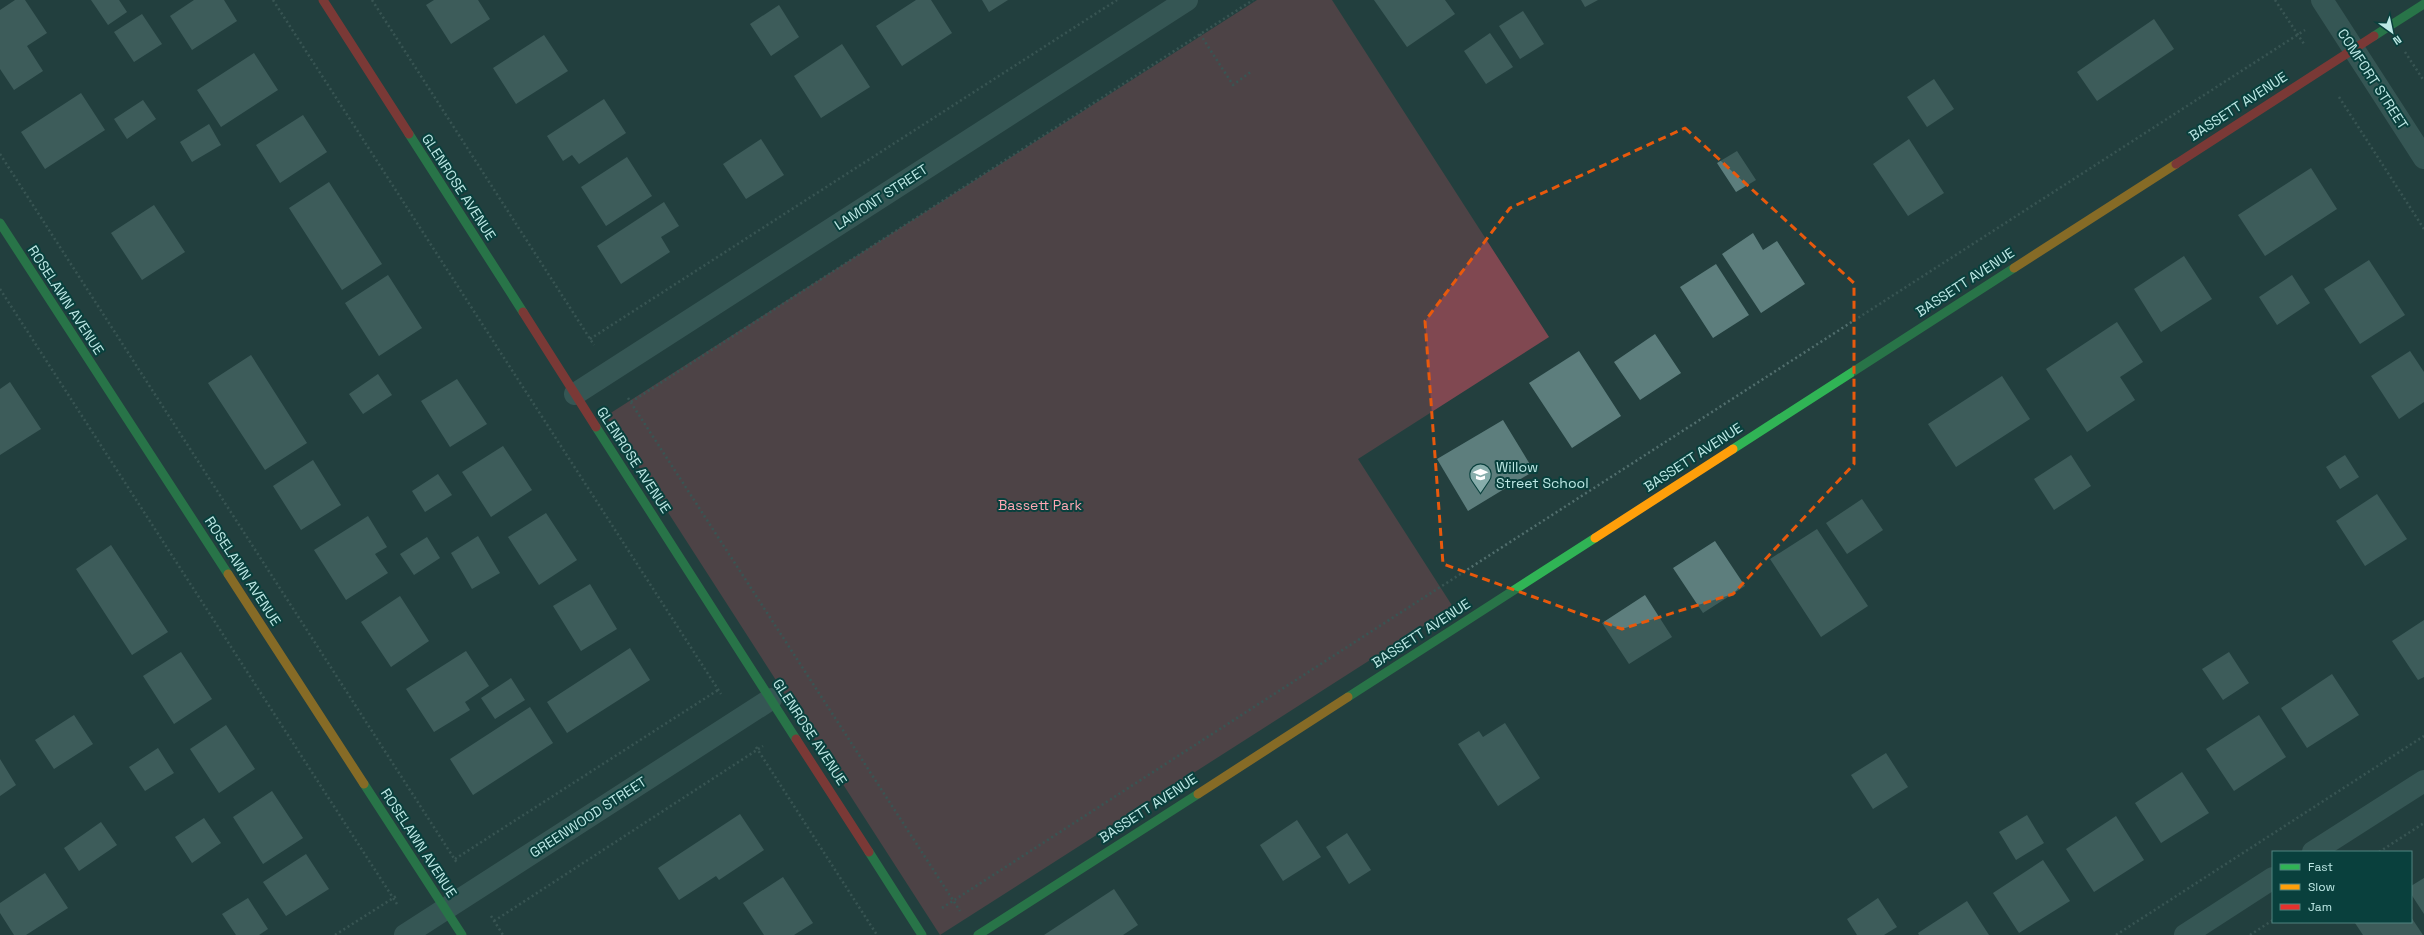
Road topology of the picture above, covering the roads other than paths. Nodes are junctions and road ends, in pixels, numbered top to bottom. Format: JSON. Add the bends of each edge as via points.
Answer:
{"nodes":[{"id":1,"x":323,"y":0,"type":"edge"},
{"id":2,"x":1187,"y":0,"type":"edge"},
{"id":3,"x":2424,"y":4,"type":"edge"},
{"id":4,"x":2326,"y":7,"type":"edge"},
{"id":5,"x":2353,"y":48,"type":"junction"},
{"id":6,"x":2424,"y":158,"type":"edge"},
{"id":7,"x":0,"y":223,"type":"edge"},
{"id":8,"x":575,"y":394,"type":"junction"},
{"id":9,"x":771,"y":699,"type":"junction"},
{"id":10,"x":2424,"y":781,"type":"edge"},
{"id":11,"x":2316,"y":851,"type":"edge"},
{"id":12,"x":2272,"y":879,"type":"edge"},
{"id":13,"x":445,"y":909,"type":"junction"},
{"id":14,"x":409,"y":932,"type":"edge"},
{"id":15,"x":462,"y":935,"type":"edge"},
{"id":16,"x":922,"y":935,"type":"edge"},
{"id":17,"x":978,"y":935,"type":"edge"},
{"id":18,"x":2185,"y":935,"type":"edge"}],
"edges":[{"from":1,"to":8,"type":"street","name":"GLENROSE AVENUE"},
{"from":2,"to":8,"type":"street","name":"LAMONT STREET"},
{"from":3,"to":5,"type":"street","name":"BASSETT AVENUE"},
{"from":4,"to":5,"type":"street","name":"COMFORT STREET"},
{"from":5,"to":6,"type":"street","name":"COMFORT STREET"},
{"from":5,"to":17,"type":"street","name":"BASSETT AVENUE"},
{"from":7,"to":13,"type":"street","name":"ROSELAWN AVENUE"},
{"from":8,"to":9,"type":"street","name":"GLENROSE AVENUE"},
{"from":9,"to":13,"type":"street","name":"GREENWOOD STREET"},
{"from":9,"to":16,"type":"street","name":"GLENROSE AVENUE"},
{"from":10,"to":11,"type":"street"},
{"from":12,"to":18,"type":"street"},
{"from":13,"to":14,"type":"street","name":"GREENWOOD STREET"},
{"from":13,"to":15,"type":"street","name":"ROSELAWN AVENUE"}]}
